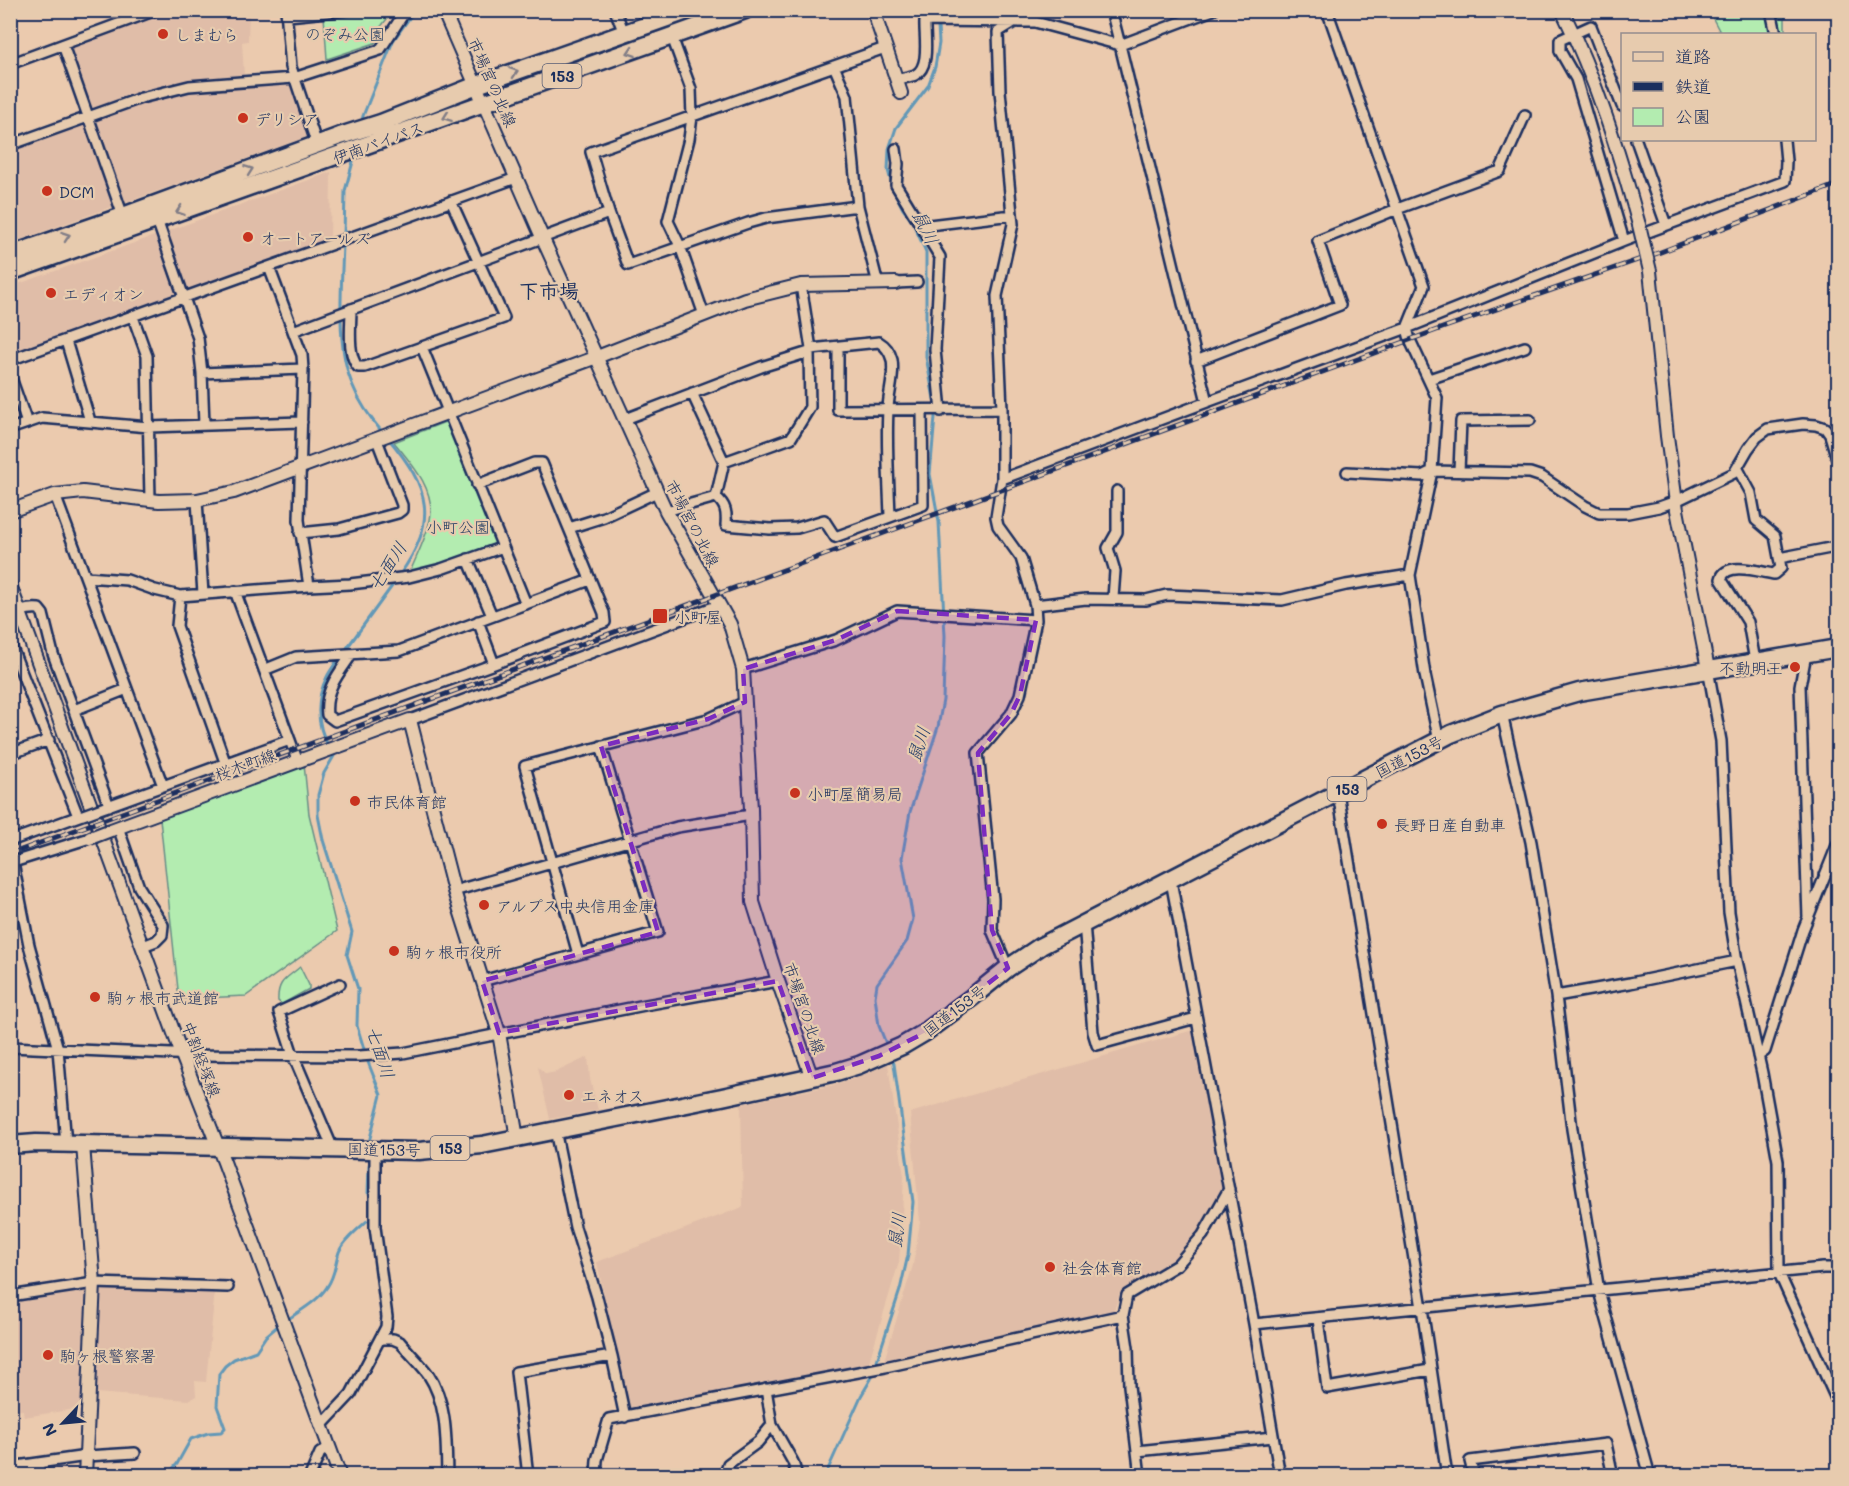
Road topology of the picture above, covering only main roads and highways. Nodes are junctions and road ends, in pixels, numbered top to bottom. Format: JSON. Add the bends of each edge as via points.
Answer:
{"nodes":[{"id":1,"x":690,"y":10,"type":"edge"},
{"id":2,"x":746,"y":10,"type":"edge"},
{"id":3,"x":10,"y":255,"type":"edge"},
{"id":4,"x":10,"y":272,"type":"edge"},
{"id":5,"x":1839,"y":648,"type":"edge"},
{"id":6,"x":10,"y":1145,"type":"edge"}],
"edges":[{"from":3,"to":1,"type":"highway","name":"伊南バイパス","number":"153","one_way":true},
{"from":2,"to":4,"type":"highway","name":"伊南バイパス","number":"153","one_way":true},
{"from":5,"to":6,"type":"highway","name":"国道153号","number":"153","via":[[1580,692],[1502,714],[1438,741],[1041,946],[902,1046],[836,1072],[468,1147],[419,1151]]}]}
